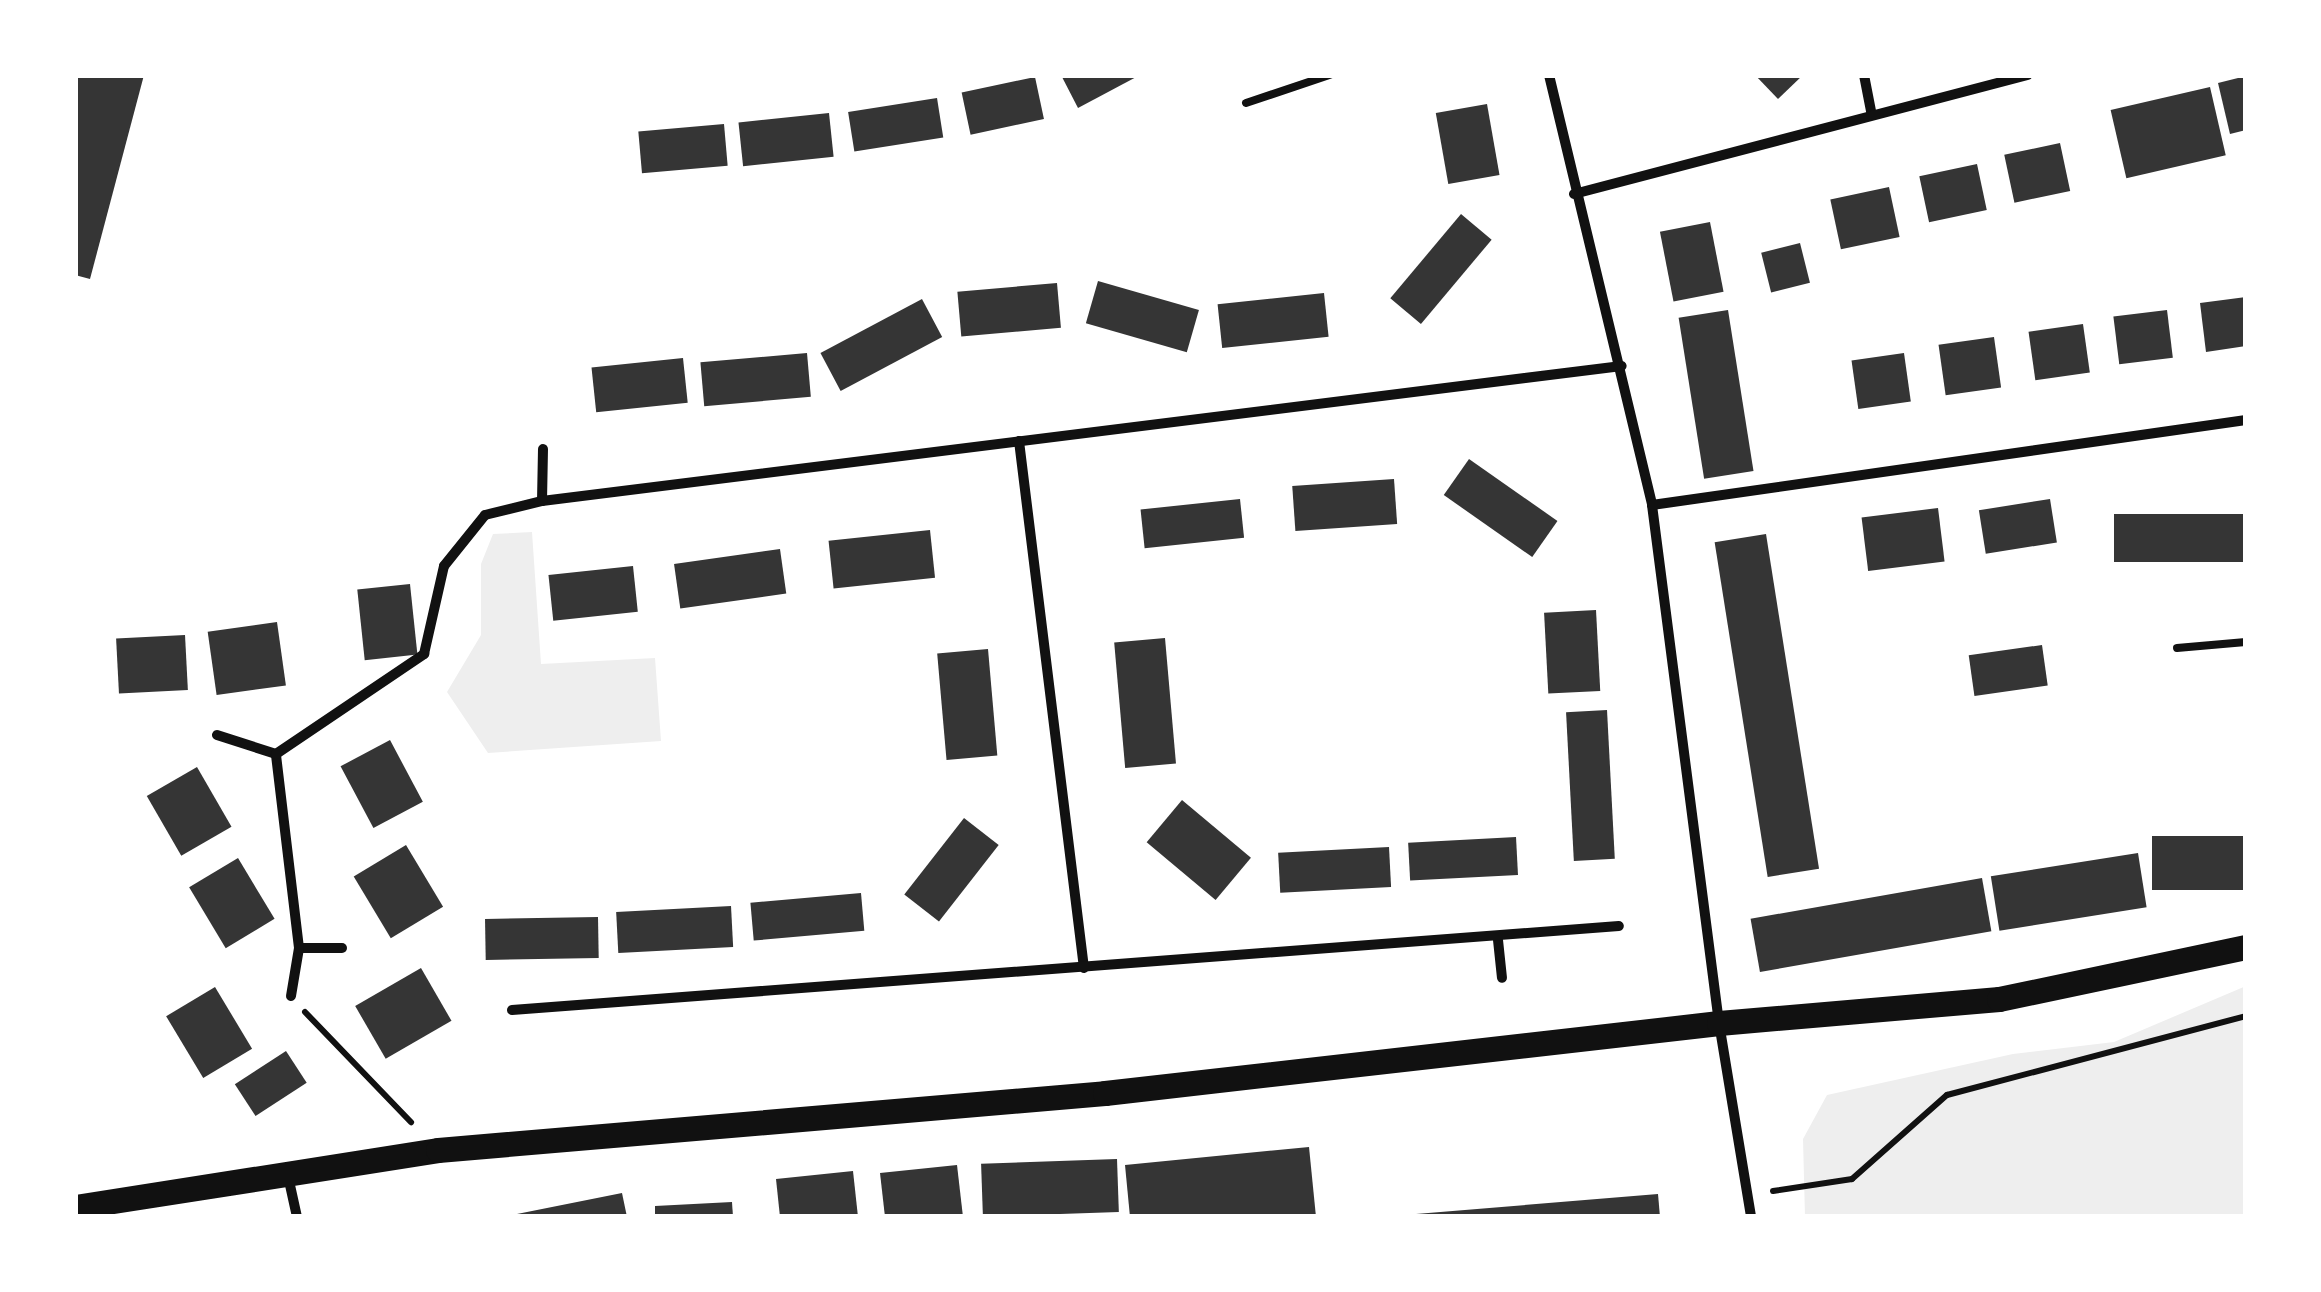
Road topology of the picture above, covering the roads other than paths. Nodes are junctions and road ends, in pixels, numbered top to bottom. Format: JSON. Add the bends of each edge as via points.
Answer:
{"nodes":[{"id":1,"x":1328,"y":75,"type":"edge"},
{"id":2,"x":1550,"y":75,"type":"edge"},
{"id":3,"x":1864,"y":75,"type":"edge"},
{"id":4,"x":2028,"y":75,"type":"edge"},
{"id":5,"x":1246,"y":103,"type":"dead end"},
{"id":6,"x":1871,"y":112,"type":"junction"},
{"id":7,"x":1574,"y":194,"type":"junction"},
{"id":8,"x":1622,"y":366,"type":"junction"},
{"id":9,"x":2246,"y":420,"type":"edge"},
{"id":10,"x":1019,"y":441,"type":"junction"},
{"id":11,"x":543,"y":449,"type":"dead end"},
{"id":12,"x":542,"y":501,"type":"junction"},
{"id":13,"x":1652,"y":504,"type":"junction"},
{"id":14,"x":2246,"y":642,"type":"edge"},
{"id":15,"x":2177,"y":648,"type":"dead end"},
{"id":16,"x":218,"y":735,"type":"dead end"},
{"id":17,"x":276,"y":754,"type":"junction"},
{"id":18,"x":1619,"y":926,"type":"dead end"},
{"id":19,"x":1498,"y":940,"type":"junction"},
{"id":20,"x":2246,"y":946,"type":"edge"},
{"id":21,"x":299,"y":948,"type":"junction"},
{"id":22,"x":342,"y":948,"type":"dead end"},
{"id":23,"x":1084,"y":968,"type":"junction"},
{"id":24,"x":1502,"y":978,"type":"dead end"},
{"id":25,"x":291,"y":996,"type":"road end"},
{"id":26,"x":512,"y":1010,"type":"dead end"},
{"id":27,"x":1719,"y":1023,"type":"junction"},
{"id":28,"x":288,"y":1175,"type":"junction"},
{"id":29,"x":75,"y":1207,"type":"edge"},
{"id":30,"x":296,"y":1217,"type":"edge"},
{"id":31,"x":1751,"y":1217,"type":"edge"}],
"edges":[{"from":1,"to":5,"type":"lane"},
{"from":2,"to":7,"type":"street"},
{"from":3,"to":6,"type":"street"},
{"from":4,"to":6,"type":"street"},
{"from":6,"to":7,"type":"street"},
{"from":7,"to":8,"type":"street"},
{"from":8,"to":10,"type":"street"},
{"from":8,"to":13,"type":"street"},
{"from":9,"to":13,"type":"street"},
{"from":10,"to":12,"type":"street"},
{"from":10,"to":23,"type":"street"},
{"from":11,"to":12,"type":"street"},
{"from":12,"to":17,"type":"street","via":[[485,515],[444,566],[424,654]]},
{"from":13,"to":27,"type":"street"},
{"from":14,"to":15,"type":"lane"},
{"from":16,"to":17,"type":"street"},
{"from":17,"to":21,"type":"street"},
{"from":18,"to":19,"type":"street"},
{"from":19,"to":23,"type":"street"},
{"from":19,"to":24,"type":"street"},
{"from":20,"to":27,"type":"main road","via":[[1999,999]]},
{"from":21,"to":22,"type":"street"},
{"from":21,"to":25,"type":"street"},
{"from":23,"to":26,"type":"street"},
{"from":27,"to":28,"type":"main road","via":[[1105,1094],[438,1150]]},
{"from":27,"to":31,"type":"street"},
{"from":28,"to":29,"type":"main road"},
{"from":28,"to":30,"type":"street"}]}
